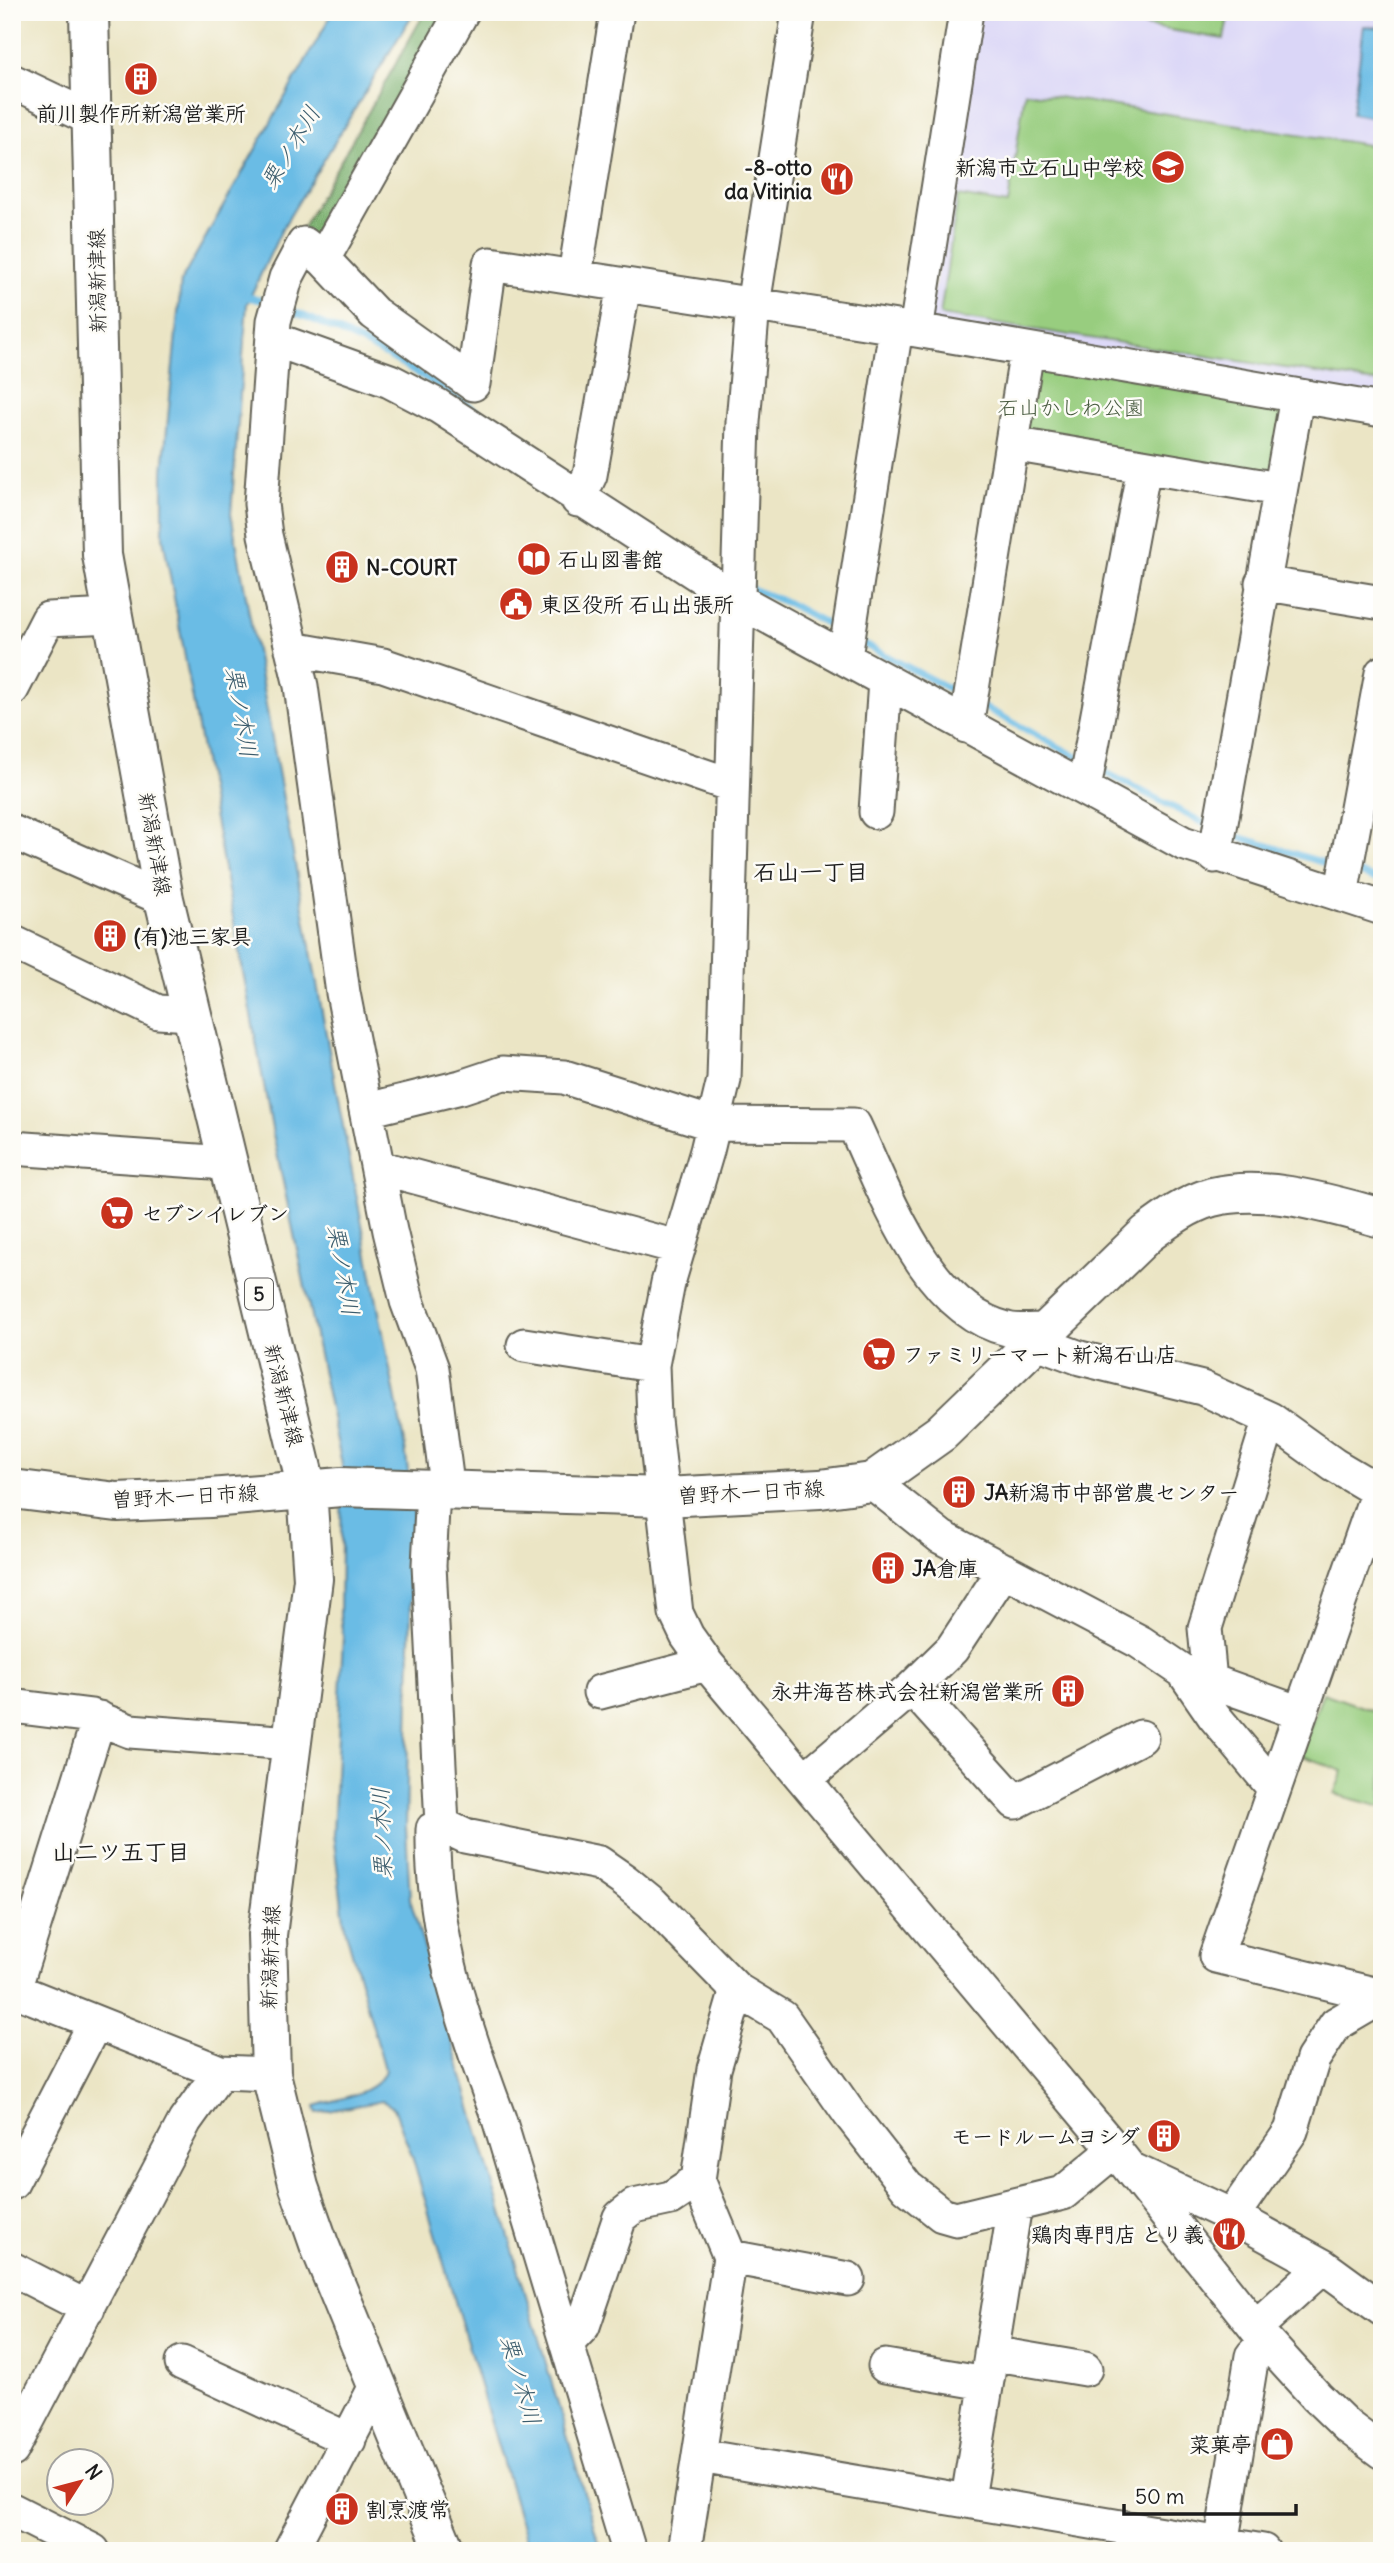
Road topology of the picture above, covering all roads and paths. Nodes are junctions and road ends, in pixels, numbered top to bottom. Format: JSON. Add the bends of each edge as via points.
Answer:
{"nodes":[{"id":1,"x":89,"y":12,"type":"edge"},
{"id":2,"x":462,"y":12,"type":"edge"},
{"id":3,"x":617,"y":12,"type":"edge"},
{"id":4,"x":799,"y":12,"type":"edge"},
{"id":5,"x":965,"y":12,"type":"edge"},
{"id":6,"x":12,"y":81,"type":"edge"},
{"id":7,"x":94,"y":120,"type":"junction"},
{"id":8,"x":323,"y":259,"type":"junction"},
{"id":9,"x":575,"y":275,"type":"junction"},
{"id":10,"x":624,"y":285,"type":"junction"},
{"id":11,"x":753,"y":305,"type":"junction"},
{"id":12,"x":906,"y":329,"type":"junction"},
{"id":13,"x":273,"y":339,"type":"junction"},
{"id":14,"x":1027,"y":350,"type":"junction"},
{"id":15,"x":1297,"y":397,"type":"junction"},
{"id":16,"x":1382,"y":410,"type":"edge"},
{"id":17,"x":1012,"y":444,"type":"junction"},
{"id":18,"x":1144,"y":467,"type":"junction"},
{"id":19,"x":1279,"y":489,"type":"junction"},
{"id":20,"x":578,"y":500,"type":"junction"},
{"id":21,"x":1262,"y":583,"type":"junction"},
{"id":22,"x":736,"y":599,"type":"junction"},
{"id":23,"x":1382,"y":603,"type":"edge"},
{"id":24,"x":113,"y":616,"type":"junction"},
{"id":25,"x":292,"y":649,"type":"junction"},
{"id":26,"x":845,"y":657,"type":"junction"},
{"id":27,"x":1382,"y":673,"type":"edge"},
{"id":28,"x":885,"y":681,"type":"junction"},
{"id":29,"x":12,"y":689,"type":"edge"},
{"id":30,"x":966,"y":726,"type":"junction"},
{"id":31,"x":731,"y":785,"type":"junction"},
{"id":32,"x":1084,"y":789,"type":"junction"},
{"id":33,"x":876,"y":812,"type":"dead end"},
{"id":34,"x":12,"y":832,"type":"edge"},
{"id":35,"x":1215,"y":856,"type":"junction"},
{"id":36,"x":1341,"y":895,"type":"junction"},
{"id":37,"x":164,"y":899,"type":"junction"},
{"id":38,"x":1382,"y":908,"type":"edge"},
{"id":39,"x":12,"y":942,"type":"edge"},
{"id":40,"x":191,"y":1014,"type":"junction"},
{"id":41,"x":367,"y":1110,"type":"junction"},
{"id":42,"x":713,"y":1124,"type":"junction"},
{"id":43,"x":12,"y":1148,"type":"edge"},
{"id":44,"x":226,"y":1163,"type":"junction"},
{"id":45,"x":378,"y":1167,"type":"junction"},
{"id":46,"x":1382,"y":1218,"type":"edge"},
{"id":47,"x":677,"y":1247,"type":"junction"},
{"id":48,"x":1039,"y":1335,"type":"junction"},
{"id":49,"x":524,"y":1345,"type":"dead end"},
{"id":50,"x":652,"y":1365,"type":"junction"},
{"id":51,"x":1270,"y":1419,"type":"junction"},
{"id":52,"x":872,"y":1482,"type":"junction"},
{"id":53,"x":324,"y":1488,"type":"junction"},
{"id":54,"x":12,"y":1489,"type":"edge"},
{"id":55,"x":432,"y":1491,"type":"junction"},
{"id":56,"x":1380,"y":1491,"type":"edge"},
{"id":57,"x":664,"y":1497,"type":"junction"},
{"id":58,"x":1004,"y":1570,"type":"junction"},
{"id":59,"x":707,"y":1664,"type":"junction"},
{"id":60,"x":1197,"y":1676,"type":"junction"},
{"id":61,"x":912,"y":1688,"type":"junction"},
{"id":62,"x":600,"y":1692,"type":"dead end"},
{"id":63,"x":12,"y":1706,"type":"edge"},
{"id":64,"x":1300,"y":1713,"type":"junction"},
{"id":65,"x":99,"y":1718,"type":"junction"},
{"id":66,"x":1141,"y":1737,"type":"dead end"},
{"id":67,"x":292,"y":1743,"type":"junction"},
{"id":68,"x":805,"y":1779,"type":"junction"},
{"id":69,"x":1274,"y":1788,"type":"junction"},
{"id":70,"x":442,"y":1825,"type":"junction"},
{"id":71,"x":13,"y":1990,"type":"edge"},
{"id":72,"x":737,"y":1990,"type":"junction"},
{"id":73,"x":1382,"y":1996,"type":"edge"},
{"id":74,"x":95,"y":2023,"type":"junction"},
{"id":75,"x":220,"y":2072,"type":"junction"},
{"id":76,"x":271,"y":2074,"type":"junction"},
{"id":77,"x":1122,"y":2160,"type":"junction"},
{"id":78,"x":698,"y":2179,"type":"junction"},
{"id":79,"x":12,"y":2183,"type":"edge"},
{"id":80,"x":1015,"y":2205,"type":"junction"},
{"id":81,"x":1232,"y":2216,"type":"junction"},
{"id":82,"x":730,"y":2257,"type":"junction"},
{"id":83,"x":1323,"y":2266,"type":"junction"},
{"id":84,"x":12,"y":2269,"type":"edge"},
{"id":85,"x":848,"y":2279,"type":"dead end"},
{"id":86,"x":88,"y":2308,"type":"junction"},
{"id":87,"x":1382,"y":2309,"type":"edge"},
{"id":88,"x":1261,"y":2334,"type":"junction"},
{"id":89,"x":567,"y":2343,"type":"junction"},
{"id":90,"x":182,"y":2362,"type":"dead end"},
{"id":91,"x":885,"y":2366,"type":"dead end"},
{"id":92,"x":989,"y":2368,"type":"junction"},
{"id":93,"x":1085,"y":2369,"type":"dead end"},
{"id":94,"x":377,"y":2384,"type":"junction"},
{"id":95,"x":349,"y":2440,"type":"junction"},
{"id":96,"x":12,"y":2449,"type":"edge"},
{"id":97,"x":1382,"y":2452,"type":"edge"},
{"id":98,"x":700,"y":2456,"type":"junction"},
{"id":99,"x":968,"y":2499,"type":"junction"},
{"id":100,"x":12,"y":2510,"type":"edge"},
{"id":101,"x":1220,"y":2547,"type":"edge"},
{"id":102,"x":93,"y":2551,"type":"edge"},
{"id":103,"x":290,"y":2551,"type":"edge"},
{"id":104,"x":445,"y":2551,"type":"edge"},
{"id":105,"x":629,"y":2551,"type":"edge"},
{"id":106,"x":684,"y":2551,"type":"edge"},
{"id":107,"x":1263,"y":2551,"type":"edge"}],
"edges":[{"from":1,"to":7,"type":"main road","name":"新潟新津線","number":"5"},
{"from":2,"to":8,"type":"street"},
{"from":3,"to":9,"type":"street"},
{"from":4,"to":11,"type":"street"},
{"from":5,"to":12,"type":"street"},
{"from":6,"to":7,"type":"street"},
{"from":7,"to":24,"type":"main road","name":"新潟新津線","number":"5","via":[[102,555]]},
{"from":8,"to":9,"type":"street","via":[[374,313],[473,384],[490,264]]},
{"from":8,"to":13,"type":"street","via":[[304,244],[286,278]]},
{"from":9,"to":10,"type":"street"},
{"from":10,"to":11,"type":"street"},
{"from":10,"to":20,"type":"street","via":[[590,475]]},
{"from":11,"to":12,"type":"street"},
{"from":11,"to":22,"type":"street"},
{"from":12,"to":14,"type":"street"},
{"from":12,"to":26,"type":"street"},
{"from":13,"to":20,"type":"street","via":[[390,381],[438,406]]},
{"from":13,"to":25,"type":"street","via":[[261,504]]},
{"from":14,"to":15,"type":"street"},
{"from":14,"to":17,"type":"street"},
{"from":15,"to":16,"type":"street"},
{"from":15,"to":19,"type":"street"},
{"from":17,"to":18,"type":"street"},
{"from":17,"to":30,"type":"street"},
{"from":18,"to":19,"type":"street"},
{"from":18,"to":32,"type":"street"},
{"from":19,"to":21,"type":"street"},
{"from":20,"to":22,"type":"street"},
{"from":21,"to":23,"type":"street"},
{"from":21,"to":35,"type":"street"},
{"from":22,"to":26,"type":"street"},
{"from":22,"to":31,"type":"street"},
{"from":24,"to":29,"type":"street","via":[[48,619]]},
{"from":24,"to":37,"type":"main road","name":"新潟新津線","number":"5"},
{"from":25,"to":31,"type":"street","via":[[383,665]]},
{"from":25,"to":41,"type":"street","via":[[312,759],[343,993]]},
{"from":26,"to":28,"type":"street"},
{"from":27,"to":36,"type":"street"},
{"from":28,"to":30,"type":"street"},
{"from":28,"to":33,"type":"street"},
{"from":30,"to":32,"type":"street"},
{"from":31,"to":42,"type":"street","via":[[724,1080]]},
{"from":32,"to":35,"type":"street"},
{"from":34,"to":37,"type":"street"},
{"from":35,"to":36,"type":"street"},
{"from":36,"to":38,"type":"street"},
{"from":37,"to":40,"type":"main road","name":"新潟新津線","number":"5"},
{"from":39,"to":40,"type":"street","via":[[158,1012]]},
{"from":40,"to":44,"type":"main road","name":"新潟新津線","number":"5"},
{"from":41,"to":42,"type":"street","via":[[503,1073],[564,1077]]},
{"from":41,"to":45,"type":"street"},
{"from":42,"to":47,"type":"street"},
{"from":42,"to":48,"type":"street","via":[[854,1125],[912,1249],[965,1310],[1007,1329]]},
{"from":43,"to":44,"type":"street"},
{"from":44,"to":53,"type":"main road","name":"新潟新津線","number":"5"},
{"from":45,"to":47,"type":"street"},
{"from":45,"to":55,"type":"street","via":[[407,1301],[432,1369]]},
{"from":46,"to":48,"type":"main road","name":"曽野木一日市線","via":[[1299,1198],[1213,1197],[1184,1208],[1147,1234]]},
{"from":47,"to":50,"type":"street"},
{"from":48,"to":51,"type":"street","via":[[1080,1358],[1202,1388]]},
{"from":48,"to":52,"type":"main road","name":"曽野木一日市線","via":[[941,1433]]},
{"from":49,"to":50,"type":"street"},
{"from":50,"to":57,"type":"street"},
{"from":51,"to":56,"type":"street"},
{"from":51,"to":60,"type":"street","via":[[1205,1628]]},
{"from":52,"to":57,"type":"main road","name":"曽野木一日市線"},
{"from":52,"to":58,"type":"street","via":[[941,1537]]},
{"from":53,"to":54,"type":"main road","name":"曽野木一日市線","via":[[117,1502]]},
{"from":53,"to":55,"type":"main road","name":"曽野木一日市線"},
{"from":53,"to":67,"type":"main road","name":"新潟新津線","number":"5"},
{"from":55,"to":57,"type":"main road","name":"曽野木一日市線"},
{"from":55,"to":70,"type":"street","via":[[429,1565]]},
{"from":56,"to":64,"type":"street"},
{"from":57,"to":59,"type":"street","via":[[676,1613]]},
{"from":58,"to":60,"type":"street"},
{"from":58,"to":61,"type":"street","via":[[953,1649]]},
{"from":59,"to":62,"type":"street"},
{"from":59,"to":68,"type":"street"},
{"from":60,"to":64,"type":"street"},
{"from":60,"to":69,"type":"street","via":[[1214,1716]]},
{"from":61,"to":66,"type":"street","via":[[1016,1802]]},
{"from":61,"to":68,"type":"street"},
{"from":63,"to":65,"type":"street"},
{"from":64,"to":69,"type":"street"},
{"from":65,"to":67,"type":"street","via":[[130,1731]]},
{"from":65,"to":71,"type":"street"},
{"from":67,"to":76,"type":"main road","name":"新潟新津線","number":"5","via":[[267,1935]]},
{"from":68,"to":77,"type":"street"},
{"from":69,"to":73,"type":"street","via":[[1216,1956]]},
{"from":70,"to":72,"type":"street","via":[[465,1836],[599,1863],[652,1903]]},
{"from":70,"to":89,"type":"street","via":[[433,1829],[438,1923],[477,2062],[499,2119]]},
{"from":71,"to":74,"type":"street"},
{"from":72,"to":78,"type":"street","via":[[714,2070]]},
{"from":72,"to":80,"type":"street","via":[[782,2017],[907,2187],[942,2215],[956,2219]]},
{"from":73,"to":81,"type":"street","via":[[1336,2024],[1313,2059],[1292,2131]]},
{"from":74,"to":75,"type":"street"},
{"from":74,"to":79,"type":"street"},
{"from":75,"to":76,"type":"street"},
{"from":75,"to":86,"type":"street","via":[[185,2120]]},
{"from":76,"to":94,"type":"main road","name":"新潟新津線","number":"5","via":[[299,2187]]},
{"from":77,"to":80,"type":"street","via":[[1063,2193]]},
{"from":77,"to":81,"type":"street"},
{"from":77,"to":88,"type":"street"},
{"from":78,"to":82,"type":"street"},
{"from":78,"to":89,"type":"street","via":[[671,2198],[634,2206],[620,2217],[583,2326]]},
{"from":80,"to":92,"type":"street"},
{"from":81,"to":83,"type":"street"},
{"from":82,"to":85,"type":"street"},
{"from":82,"to":98,"type":"street"},
{"from":83,"to":87,"type":"street"},
{"from":83,"to":88,"type":"street"},
{"from":84,"to":86,"type":"street"},
{"from":86,"to":96,"type":"street"},
{"from":88,"to":97,"type":"street","via":[[1317,2397]]},
{"from":88,"to":101,"type":"street","via":[[1252,2356]]},
{"from":89,"to":105,"type":"street"},
{"from":90,"to":95,"type":"street"},
{"from":91,"to":92,"type":"street"},
{"from":92,"to":93,"type":"street"},
{"from":92,"to":99,"type":"street"},
{"from":94,"to":95,"type":"street"},
{"from":94,"to":104,"type":"main road","name":"新潟新津線","number":"5"},
{"from":95,"to":103,"type":"street"},
{"from":98,"to":99,"type":"street"},
{"from":98,"to":106,"type":"street"},
{"from":99,"to":101,"type":"street"},
{"from":100,"to":102,"type":"street"},
{"from":101,"to":107,"type":"street"}]}
